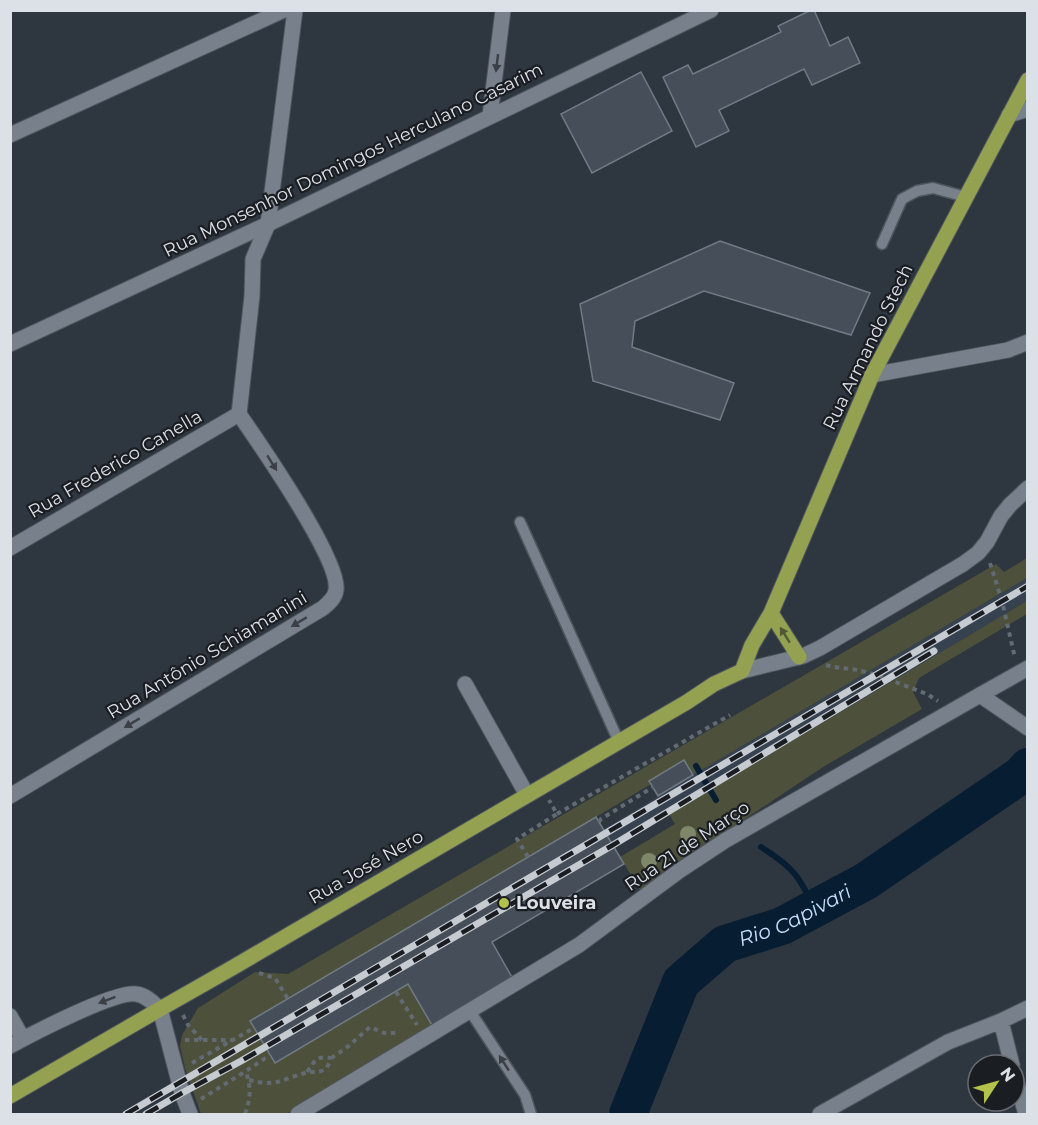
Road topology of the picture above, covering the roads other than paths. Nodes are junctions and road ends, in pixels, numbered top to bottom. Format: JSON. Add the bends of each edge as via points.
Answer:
{"nodes":[{"id":1,"x":284,"y":10,"type":"edge"},
{"id":2,"x":295,"y":10,"type":"edge"},
{"id":3,"x":503,"y":10,"type":"edge"},
{"id":4,"x":705,"y":12,"type":"edge"},
{"id":5,"x":1028,"y":80,"type":"edge"},
{"id":6,"x":1028,"y":109,"type":"edge"},
{"id":7,"x":1009,"y":115,"type":"junction"},
{"id":8,"x":490,"y":116,"type":"junction"},
{"id":9,"x":10,"y":135,"type":"edge"},
{"id":10,"x":966,"y":197,"type":"junction"},
{"id":11,"x":268,"y":224,"type":"junction"},
{"id":12,"x":882,"y":244,"type":"dead end"},
{"id":13,"x":1028,"y":342,"type":"edge"},
{"id":14,"x":10,"y":344,"type":"edge"},
{"id":15,"x":872,"y":375,"type":"junction"},
{"id":16,"x":239,"y":414,"type":"junction"},
{"id":17,"x":1028,"y":488,"type":"edge"},
{"id":18,"x":520,"y":522,"type":"dead end"},
{"id":19,"x":10,"y":548,"type":"edge"},
{"id":20,"x":771,"y":613,"type":"junction"},
{"id":21,"x":801,"y":657,"type":"junction"},
{"id":22,"x":742,"y":670,"type":"junction"},
{"id":23,"x":1023,"y":670,"type":"edge"},
{"id":24,"x":465,"y":684,"type":"dead end"},
{"id":25,"x":980,"y":695,"type":"junction"},
{"id":26,"x":1025,"y":726,"type":"edge"},
{"id":27,"x":619,"y":742,"type":"junction"},
{"id":28,"x":534,"y":791,"type":"junction"},
{"id":29,"x":10,"y":796,"type":"edge"},
{"id":30,"x":1028,"y":1008,"type":"edge"},
{"id":31,"x":160,"y":1009,"type":"junction"},
{"id":32,"x":470,"y":1011,"type":"junction"},
{"id":33,"x":10,"y":1016,"type":"edge"},
{"id":34,"x":1001,"y":1021,"type":"junction"},
{"id":35,"x":17,"y":1043,"type":"edge"},
{"id":36,"x":1009,"y":1053,"type":"edge"},
{"id":37,"x":10,"y":1096,"type":"edge"},
{"id":38,"x":191,"y":1113,"type":"edge"},
{"id":39,"x":298,"y":1114,"type":"edge"},
{"id":40,"x":531,"y":1114,"type":"edge"},
{"id":41,"x":819,"y":1114,"type":"edge"}],
"edges":[{"from":1,"to":9,"type":"street"},
{"from":2,"to":11,"type":"street"},
{"from":3,"to":8,"type":"street","one_way":true},
{"from":4,"to":8,"type":"street","name":"Rua Monsenhor Domingos Herculano Casarim"},
{"from":5,"to":7,"type":"main road","name":"Rua Armando Stech"},
{"from":6,"to":7,"type":"street"},
{"from":7,"to":10,"type":"main road","name":"Rua Armando Stech"},
{"from":8,"to":11,"type":"street","name":"Rua Monsenhor Domingos Herculano Casarim"},
{"from":10,"to":12,"type":"lane","via":[[933,188],[902,199]]},
{"from":10,"to":15,"type":"main road","name":"Rua Armando Stech"},
{"from":11,"to":14,"type":"street","name":"Rua Monsenhor Domingos Herculano Casarim"},
{"from":11,"to":16,"type":"street","via":[[253,259]]},
{"from":13,"to":15,"type":"street","via":[[1008,350]]},
{"from":15,"to":20,"type":"main road","name":"Rua Armando Stech"},
{"from":16,"to":19,"type":"street","name":"Rua Frederico Canella"},
{"from":16,"to":29,"type":"street","name":"Rua Antônio Schiamanini","one_way":true,"via":[[321,544],[336,578],[333,599]]},
{"from":17,"to":21,"type":"street","via":[[1001,516],[978,553]]},
{"from":18,"to":27,"type":"lane"},
{"from":21,"to":20,"type":"main road","one_way":true},
{"from":20,"to":22,"type":"main road","name":"Rua Armando Stech"},
{"from":21,"to":22,"type":"street"},
{"from":22,"to":27,"type":"main road","name":"Rua José Nero"},
{"from":23,"to":25,"type":"street","name":"Rua 21 de Março"},
{"from":24,"to":28,"type":"street"},
{"from":25,"to":26,"type":"street"},
{"from":25,"to":32,"type":"street","name":"Rua 21 de Março","via":[[726,840],[579,945]]},
{"from":27,"to":28,"type":"main road","name":"Rua José Nero"},
{"from":28,"to":31,"type":"main road","name":"Rua José Nero"},
{"from":30,"to":34,"type":"street"},
{"from":31,"to":35,"type":"street","one_way":true,"via":[[136,994],[121,995]]},
{"from":31,"to":37,"type":"main road","name":"Rua José Nero"},
{"from":31,"to":38,"type":"street"},
{"from":32,"to":39,"type":"street","name":"Rua 21 de Março","via":[[421,1031]]},
{"from":40,"to":32,"type":"lane","one_way":true,"via":[[525,1095]]},
{"from":33,"to":35,"type":"street"},
{"from":34,"to":36,"type":"street"},
{"from":34,"to":41,"type":"street","via":[[948,1042]]}]}
